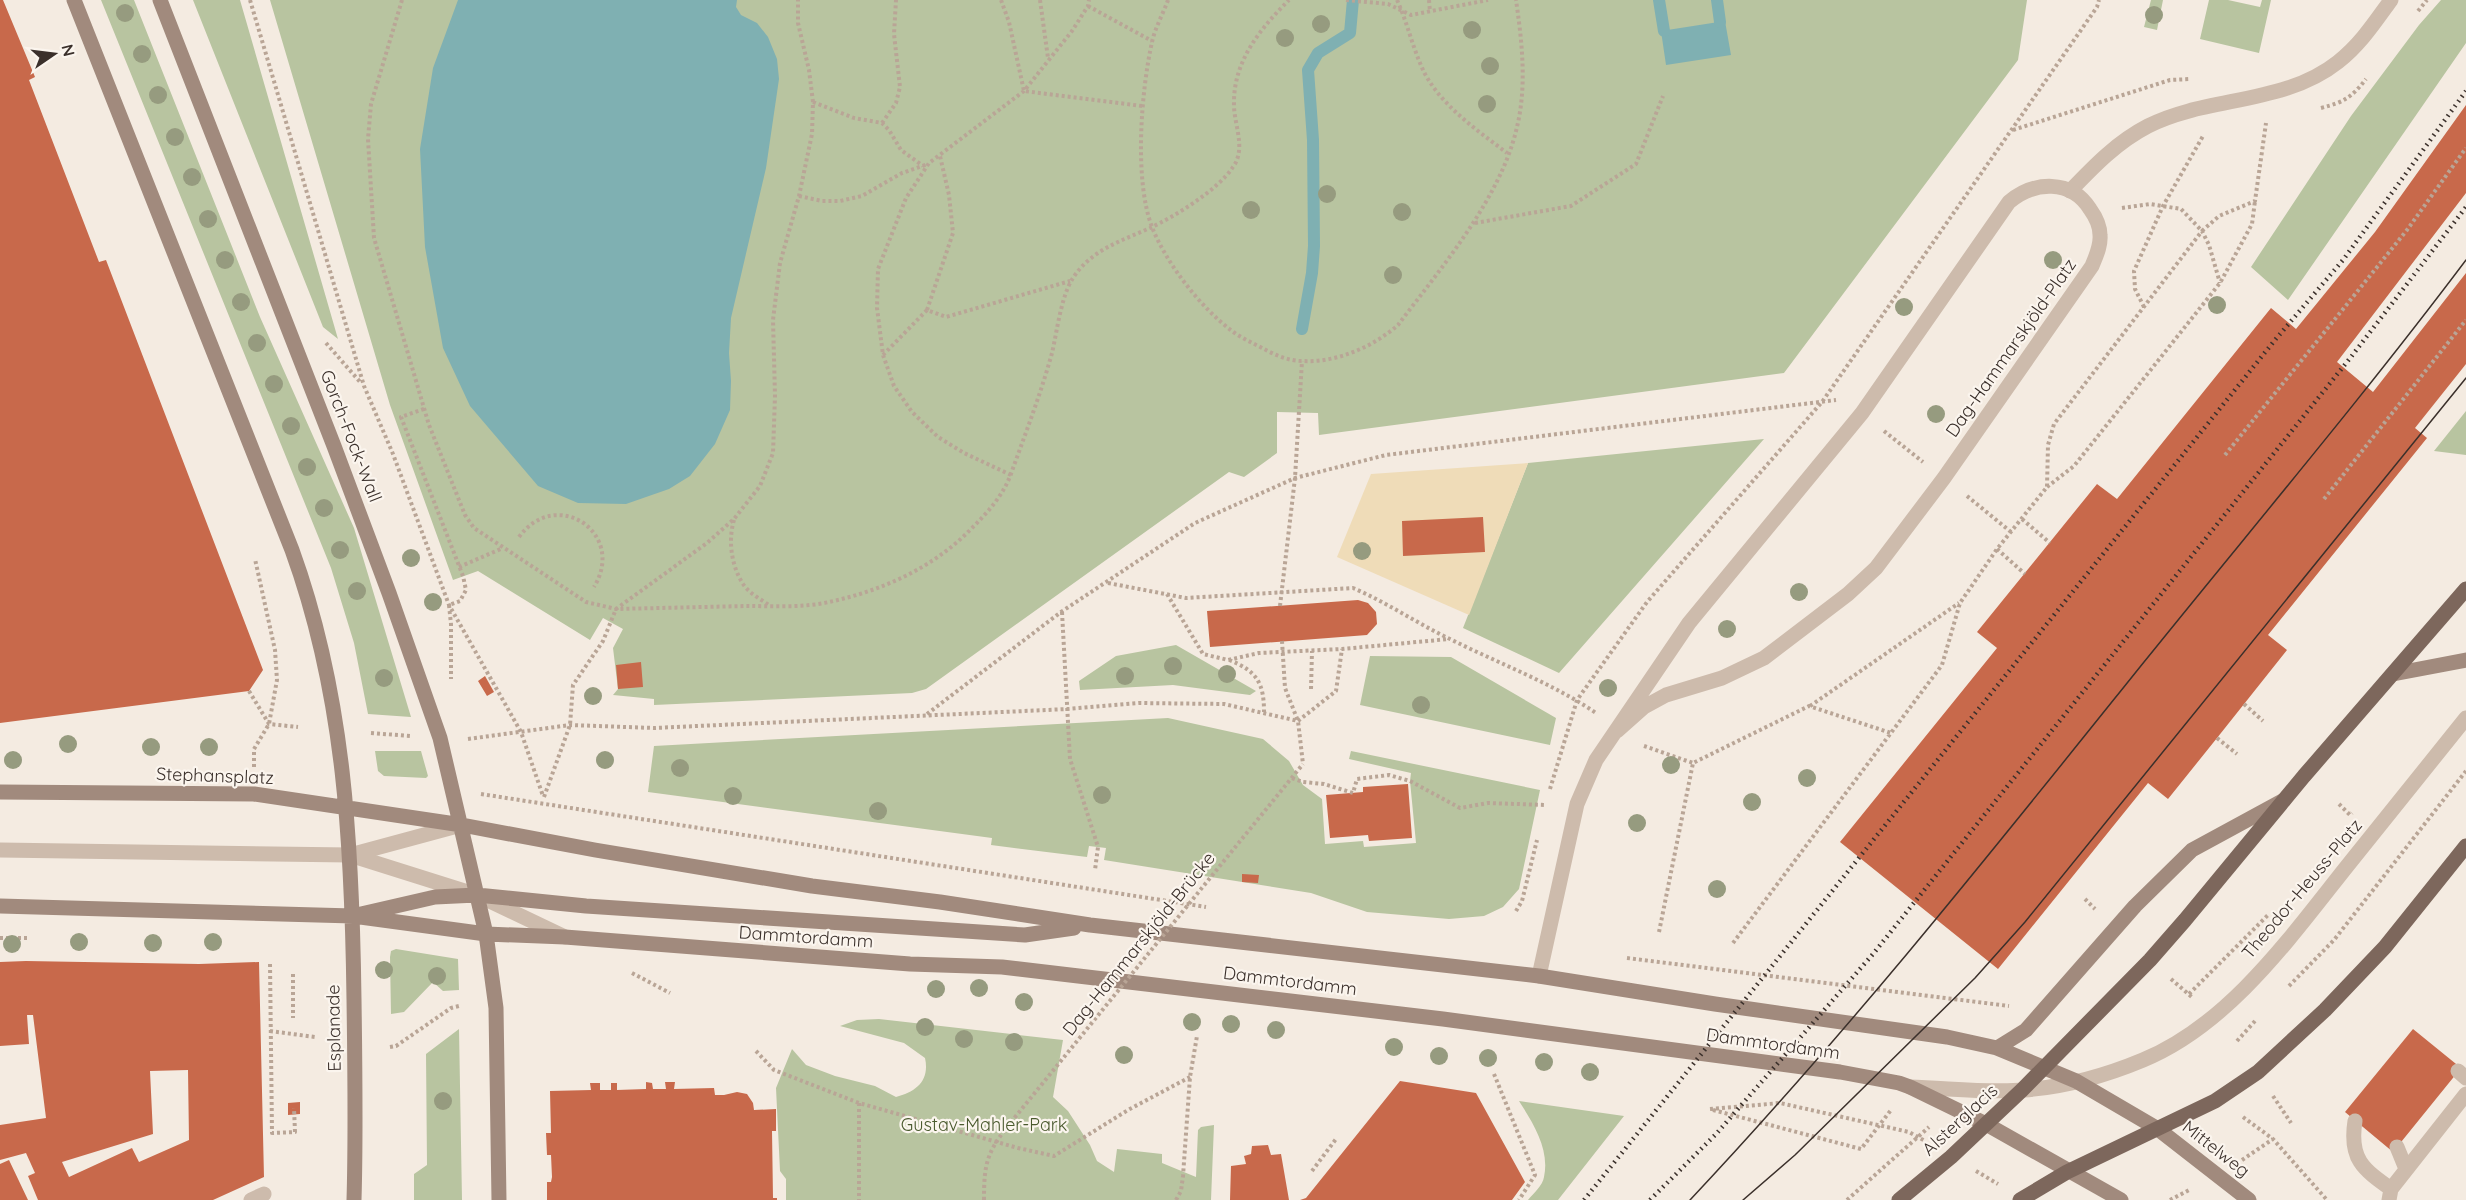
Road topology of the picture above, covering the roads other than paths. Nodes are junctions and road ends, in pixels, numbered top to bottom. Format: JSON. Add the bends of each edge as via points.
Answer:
{"nodes":[{"id":1,"x":74,"y":0,"type":"edge"},
{"id":2,"x":160,"y":0,"type":"edge"},
{"id":3,"x":2391,"y":0,"type":"edge"},
{"id":4,"x":2070,"y":190,"type":"junction"},
{"id":5,"x":2466,"y":589,"type":"edge"},
{"id":6,"x":2466,"y":660,"type":"edge"},
{"id":7,"x":2393,"y":674,"type":"junction"},
{"id":8,"x":2466,"y":718,"type":"edge"},
{"id":9,"x":1617,"y":731,"type":"junction"},
{"id":10,"x":0,"y":792,"type":"edge"},
{"id":11,"x":2286,"y":799,"type":"junction"},
{"id":12,"x":346,"y":808,"type":"junction"},
{"id":13,"x":462,"y":825,"type":"junction"},
{"id":14,"x":2466,"y":846,"type":"edge"},
{"id":15,"x":0,"y":850,"type":"edge"},
{"id":16,"x":350,"y":855,"type":"junction"},
{"id":17,"x":667,"y":862,"type":"joint"},
{"id":18,"x":477,"y":895,"type":"junction"},
{"id":19,"x":0,"y":906,"type":"edge"},
{"id":20,"x":664,"y":912,"type":"joint"},
{"id":21,"x":353,"y":916,"type":"junction"},
{"id":22,"x":1090,"y":925,"type":"junction"},
{"id":23,"x":486,"y":934,"type":"junction"},
{"id":24,"x":565,"y":937,"type":"junction"},
{"id":25,"x":662,"y":945,"type":"joint"},
{"id":26,"x":1539,"y":976,"type":"junction"},
{"id":27,"x":1997,"y":1048,"type":"junction"},
{"id":28,"x":2045,"y":1067,"type":"junction"},
{"id":29,"x":2076,"y":1081,"type":"junction"},
{"id":30,"x":1910,"y":1087,"type":"junction"},
{"id":31,"x":2022,"y":1090,"type":"junction"},
{"id":32,"x":2466,"y":1094,"type":"edge"},
{"id":33,"x":2355,"y":1121,"type":"dead end"},
{"id":34,"x":1986,"y":1124,"type":"junction"},
{"id":35,"x":2158,"y":1129,"type":"junction"},
{"id":36,"x":2397,"y":1147,"type":"dead end"},
{"id":37,"x":2406,"y":1169,"type":"junction"},
{"id":38,"x":2067,"y":1172,"type":"junction"},
{"id":39,"x":2390,"y":1195,"type":"edge"},
{"id":40,"x":354,"y":1200,"type":"edge"},
{"id":41,"x":499,"y":1200,"type":"edge"},
{"id":42,"x":1899,"y":1200,"type":"edge"},
{"id":43,"x":2020,"y":1200,"type":"edge"},
{"id":44,"x":2121,"y":1200,"type":"edge"},
{"id":45,"x":2249,"y":1200,"type":"edge"}],
"edges":[{"from":1,"to":12,"type":"street","via":[[307,592],[328,674]]},
{"from":2,"to":13,"type":"street","name":"Gorch-Fock-Wall","via":[[389,593],[440,738]]},
{"from":3,"to":4,"type":"street","via":[[2354,48],[2316,76],[2270,92],[2186,111],[2147,126],[2108,153]]},
{"from":4,"to":9,"type":"street","name":"Dag-Hammarskjöld-Platz","via":[[2054,185],[2036,187],[2009,202],[1862,413],[1689,623]]},
{"from":4,"to":9,"type":"street","name":"Dag-Hammarskjöld-Platz","via":[[2085,201],[2095,216],[2100,234],[2092,266],[1876,568],[1764,658],[1737,672],[1666,695],[1644,707]]},
{"from":5,"to":7,"type":"main road"},
{"from":6,"to":7,"type":"street"},
{"from":7,"to":11,"type":"main road"},
{"from":8,"to":29,"type":"street","name":"Theodor-Heuss-Platz","via":[[2274,957],[2211,1018],[2155,1055]]},
{"from":9,"to":26,"type":"street","name":"Dag-Hammarskjöld-Platz","via":[[1589,770],[1576,804]]},
{"from":10,"to":12,"type":"street","name":"Stephansplatz","via":[[254,794]]},
{"from":11,"to":27,"type":"street","via":[[2192,850],[2135,906],[2026,1030]]},
{"from":11,"to":28,"type":"main road","via":[[2150,960]]},
{"from":12,"to":13,"type":"street","name":"Stephansplatz"},
{"from":12,"to":16,"type":"street"},
{"from":13,"to":16,"type":"street","name":"Stephansplatz"},
{"from":13,"to":17,"type":"street","name":"Stephansplatz"},
{"from":13,"to":18,"type":"street","name":"Gorch-Fock-Wall"},
{"from":14,"to":35,"type":"main road","via":[[2385,947],[2258,1072],[2215,1101]]},
{"from":15,"to":16,"type":"street","name":"Stephansplatz"},
{"from":16,"to":18,"type":"street","name":"Stephansplatz"},
{"from":16,"to":21,"type":"street","name":"Esplanade"},
{"from":17,"to":22,"type":"street","name":"Dammtordamm"},
{"from":18,"to":20,"type":"street","name":"Stephansplatz"},
{"from":18,"to":21,"type":"street","name":"Stephansplatz","via":[[435,897]]},
{"from":18,"to":23,"type":"street"},
{"from":18,"to":24,"type":"street","name":"Stephansplatz"},
{"from":19,"to":21,"type":"street","name":"Stephansplatz"},
{"from":20,"to":22,"type":"street","name":"Dammtordamm","via":[[1024,935]]},
{"from":21,"to":23,"type":"street","name":"Stephansplatz"},
{"from":21,"to":40,"type":"street","name":"Esplanade"},
{"from":22,"to":26,"type":"street","name":"Dammtordamm"},
{"from":23,"to":24,"type":"street","name":"Stephansplatz"},
{"from":23,"to":41,"type":"street","via":[[496,1008]]},
{"from":24,"to":25,"type":"street","name":"Stephansplatz"},
{"from":25,"to":30,"type":"street","name":"Dammtordamm","via":[[1002,967],[1443,1019],[1840,1072]]},
{"from":26,"to":27,"type":"street","name":"Dammtordamm","via":[[1947,1037]]},
{"from":27,"to":28,"type":"street","name":"Dammtordamm"},
{"from":28,"to":29,"type":"street","name":"Dammtordamm"},
{"from":28,"to":31,"type":"main road","name":"Alsterglacis"},
{"from":29,"to":31,"type":"street","name":"Dammtordamm"},
{"from":29,"to":35,"type":"street","name":"Dammtordamm"},
{"from":30,"to":31,"type":"street","name":"Dammtordamm"},
{"from":30,"to":34,"type":"street","name":"Dammtordamm"},
{"from":31,"to":34,"type":"main road","name":"Alsterglacis"},
{"from":32,"to":37,"type":"street"},
{"from":33,"to":39,"type":"street","via":[[2354,1146],[2364,1169]]},
{"from":34,"to":38,"type":"street","name":"Dammtordamm"},
{"from":34,"to":42,"type":"main road","name":"Alsterglacis"},
{"from":35,"to":38,"type":"main road"},
{"from":35,"to":45,"type":"street","name":"Mittelweg"},
{"from":36,"to":37,"type":"street"},
{"from":37,"to":39,"type":"street"},
{"from":38,"to":43,"type":"main road"},
{"from":38,"to":44,"type":"street"}]}
